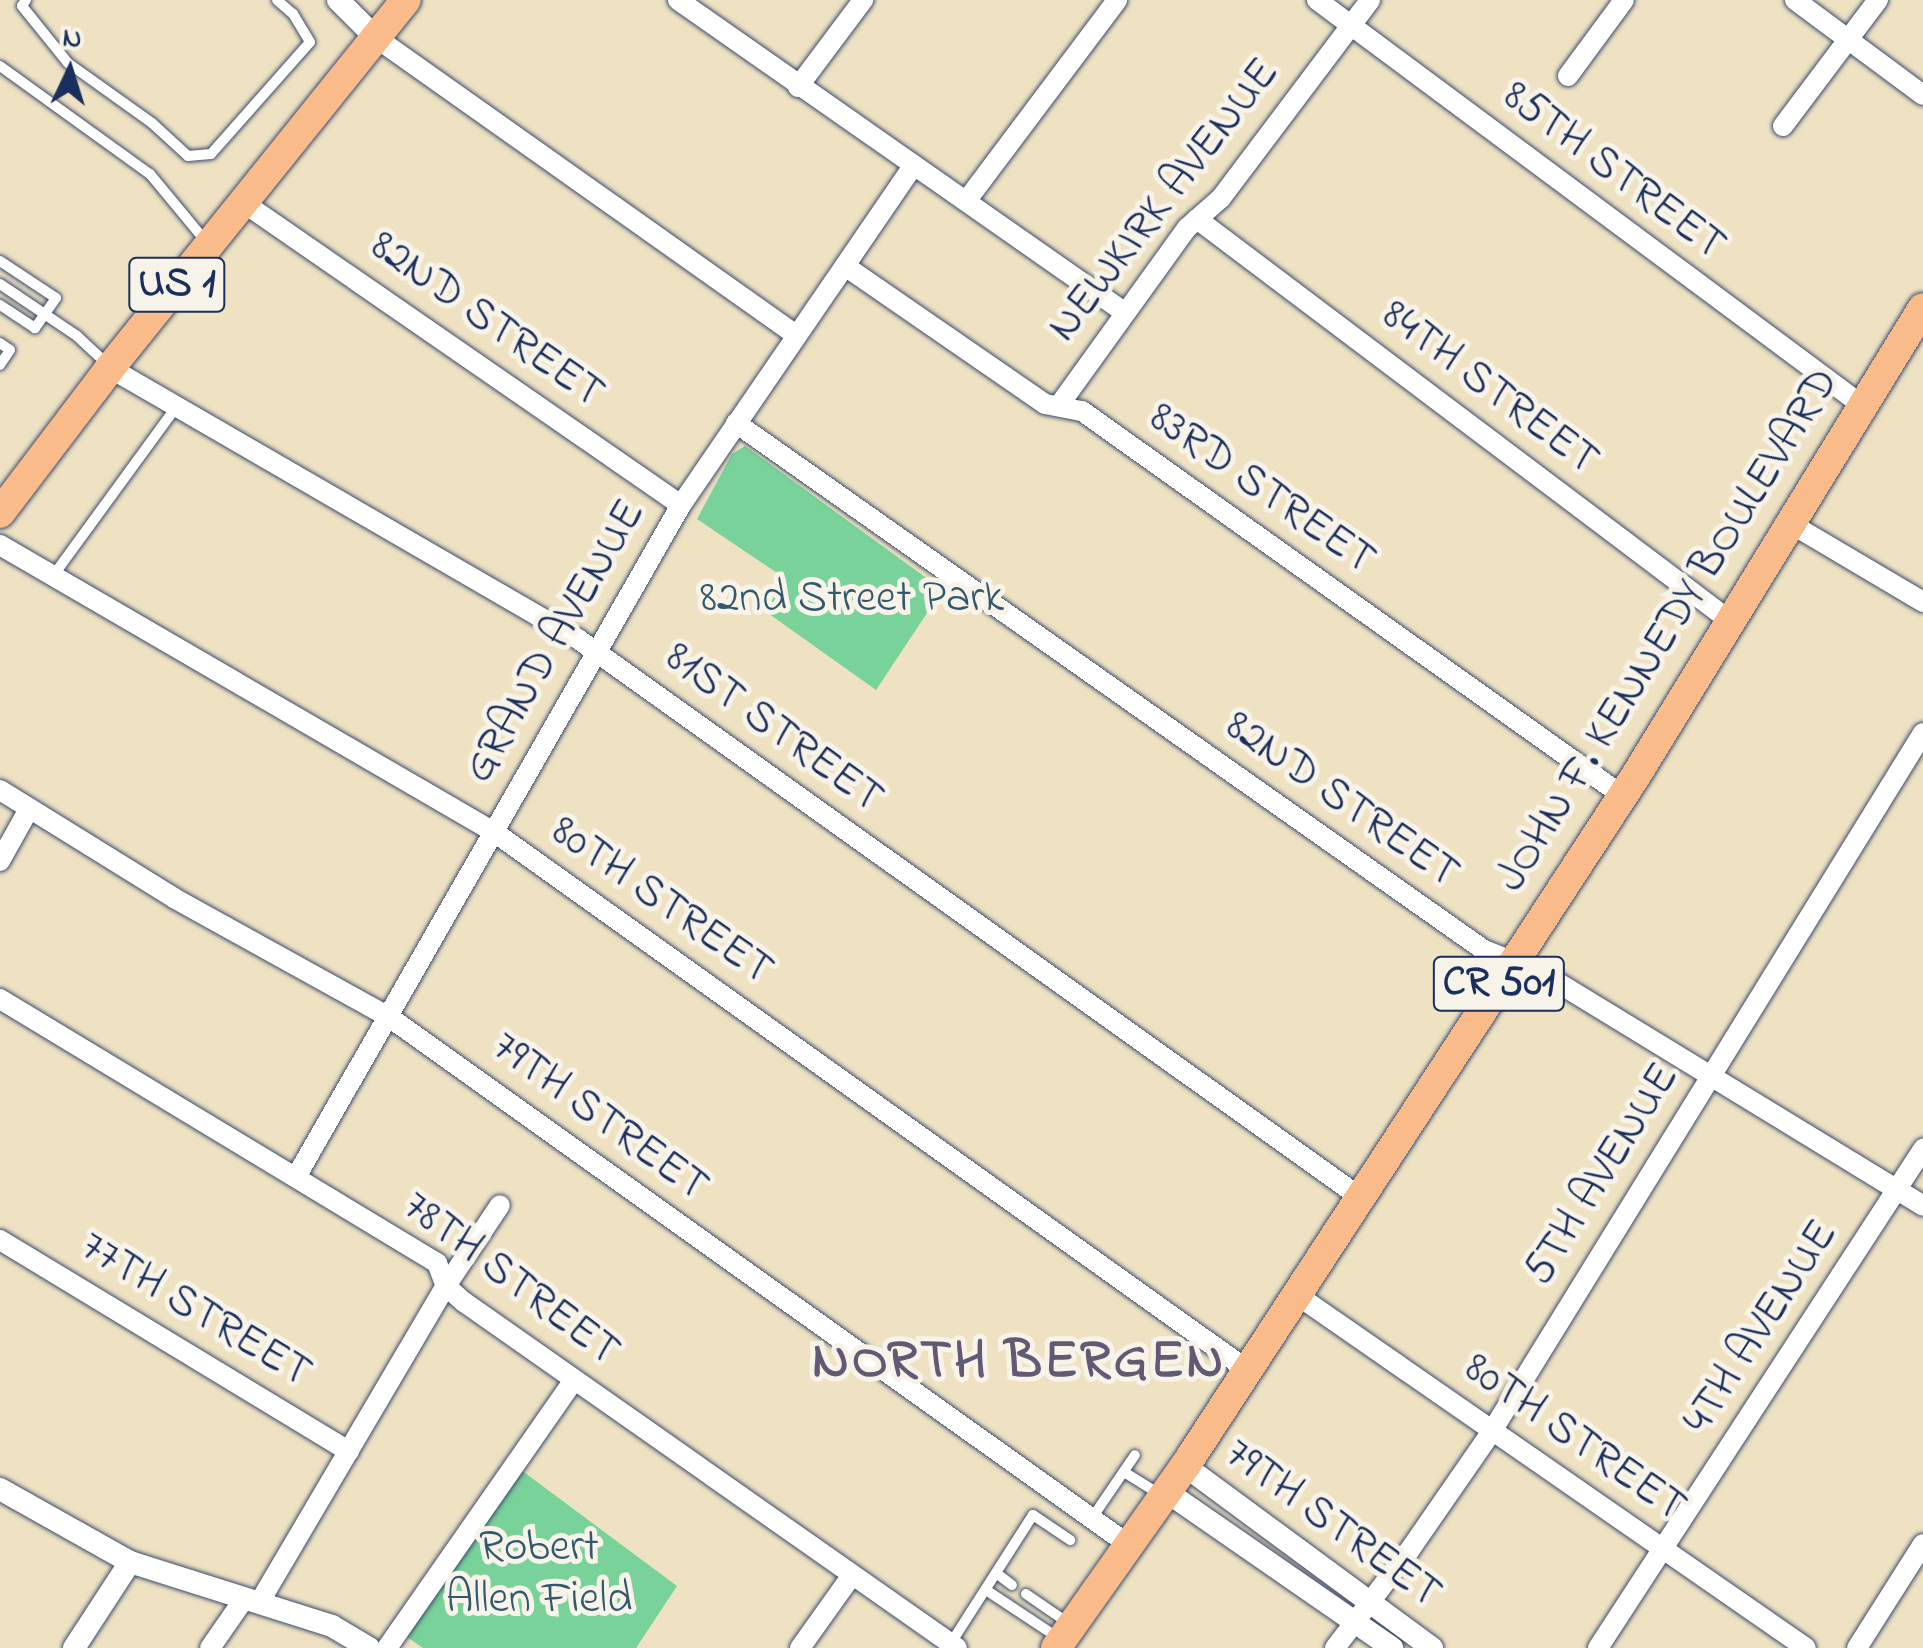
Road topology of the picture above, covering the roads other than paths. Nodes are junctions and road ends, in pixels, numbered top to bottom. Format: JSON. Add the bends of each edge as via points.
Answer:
{"nodes":[{"id":1,"x":277,"y":0,"type":"edge"},
{"id":2,"x":338,"y":0,"type":"edge"},
{"id":3,"x":406,"y":0,"type":"edge"},
{"id":4,"x":678,"y":0,"type":"edge"},
{"id":5,"x":864,"y":0,"type":"edge"},
{"id":6,"x":1117,"y":0,"type":"edge"},
{"id":7,"x":1317,"y":0,"type":"edge"},
{"id":8,"x":1370,"y":0,"type":"edge"},
{"id":9,"x":1624,"y":0,"type":"edge"},
{"id":10,"x":1796,"y":0,"type":"edge"},
{"id":11,"x":1878,"y":0,"type":"edge"},
{"id":12,"x":24,"y":3,"type":"edge"},
{"id":13,"x":1351,"y":26,"type":"junction"},
{"id":14,"x":375,"y":36,"type":"junction"},
{"id":15,"x":1848,"y":40,"type":"junction"},
{"id":16,"x":0,"y":66,"type":"edge"},
{"id":17,"x":1568,"y":76,"type":"dead end"},
{"id":18,"x":798,"y":87,"type":"junction"},
{"id":19,"x":1923,"y":94,"type":"edge"},
{"id":20,"x":1783,"y":126,"type":"dead end"},
{"id":21,"x":914,"y":164,"type":"junction"},
{"id":22,"x":967,"y":200,"type":"junction"},
{"id":23,"x":244,"y":202,"type":"junction"},
{"id":24,"x":1196,"y":219,"type":"junction"},
{"id":25,"x":209,"y":246,"type":"junction"},
{"id":26,"x":0,"y":261,"type":"edge"},
{"id":27,"x":845,"y":266,"type":"junction"},
{"id":28,"x":0,"y":284,"type":"edge"},
{"id":29,"x":0,"y":305,"type":"edge"},
{"id":30,"x":1923,"y":308,"type":"edge"},
{"id":31,"x":1124,"y":312,"type":"junction"},
{"id":32,"x":45,"y":314,"type":"junction"},
{"id":33,"x":796,"y":335,"type":"junction"},
{"id":34,"x":0,"y":343,"type":"edge"},
{"id":35,"x":0,"y":365,"type":"edge"},
{"id":36,"x":110,"y":368,"type":"junction"},
{"id":37,"x":1060,"y":404,"type":"junction"},
{"id":38,"x":177,"y":406,"type":"junction"},
{"id":39,"x":1864,"y":406,"type":"junction"},
{"id":40,"x":736,"y":424,"type":"junction"},
{"id":41,"x":682,"y":505,"type":"junction"},
{"id":42,"x":0,"y":514,"type":"edge"},
{"id":43,"x":1793,"y":524,"type":"junction"},
{"id":44,"x":0,"y":544,"type":"edge"},
{"id":45,"x":53,"y":577,"type":"junction"},
{"id":46,"x":1923,"y":602,"type":"edge"},
{"id":47,"x":1733,"y":623,"type":"junction"},
{"id":48,"x":597,"y":652,"type":"junction"},
{"id":49,"x":1923,"y":734,"type":"edge"},
{"id":50,"x":0,"y":790,"type":"edge"},
{"id":51,"x":1623,"y":796,"type":"junction"},
{"id":52,"x":29,"y":809,"type":"junction"},
{"id":53,"x":494,"y":832,"type":"junction"},
{"id":54,"x":0,"y":862,"type":"edge"},
{"id":55,"x":1514,"y":962,"type":"junction"},
{"id":56,"x":0,"y":998,"type":"edge"},
{"id":57,"x":389,"y":1017,"type":"junction"},
{"id":58,"x":1712,"y":1076,"type":"junction"},
{"id":59,"x":1923,"y":1149,"type":"edge"},
{"id":60,"x":296,"y":1177,"type":"junction"},
{"id":61,"x":1898,"y":1191,"type":"junction"},
{"id":62,"x":1361,"y":1198,"type":"junction"},
{"id":63,"x":500,"y":1205,"type":"dead end"},
{"id":64,"x":1923,"y":1206,"type":"edge"},
{"id":65,"x":0,"y":1240,"type":"edge"},
{"id":66,"x":446,"y":1286,"type":"junction"},
{"id":67,"x":1297,"y":1296,"type":"junction"},
{"id":68,"x":1246,"y":1369,"type":"junction"},
{"id":69,"x":573,"y":1380,"type":"junction"},
{"id":70,"x":1492,"y":1431,"type":"junction"},
{"id":71,"x":348,"y":1451,"type":"junction"},
{"id":72,"x":1135,"y":1456,"type":"dead end"},
{"id":73,"x":1185,"y":1466,"type":"junction"},
{"id":74,"x":1124,"y":1472,"type":"junction"},
{"id":75,"x":0,"y":1488,"type":"edge"},
{"id":76,"x":1166,"y":1494,"type":"junction"},
{"id":77,"x":1092,"y":1518,"type":"junction"},
{"id":78,"x":1070,"y":1540,"type":"dead end"},
{"id":79,"x":1923,"y":1544,"type":"edge"},
{"id":80,"x":1130,"y":1545,"type":"junction"},
{"id":81,"x":1666,"y":1550,"type":"junction"},
{"id":82,"x":130,"y":1562,"type":"junction"},
{"id":83,"x":996,"y":1573,"type":"junction"},
{"id":84,"x":852,"y":1575,"type":"junction"},
{"id":85,"x":1012,"y":1584,"type":"dead end"},
{"id":86,"x":986,"y":1590,"type":"junction"},
{"id":87,"x":1026,"y":1594,"type":"dead end"},
{"id":88,"x":252,"y":1601,"type":"junction"},
{"id":89,"x":1361,"y":1613,"type":"junction"},
{"id":90,"x":1063,"y":1638,"type":"edge"},
{"id":91,"x":361,"y":1646,"type":"edge"},
{"id":92,"x":954,"y":1646,"type":"edge"},
{"id":93,"x":74,"y":1648,"type":"edge"},
{"id":94,"x":210,"y":1648,"type":"edge"},
{"id":95,"x":387,"y":1648,"type":"edge"},
{"id":96,"x":800,"y":1648,"type":"edge"},
{"id":97,"x":1335,"y":1648,"type":"edge"},
{"id":98,"x":1392,"y":1648,"type":"edge"},
{"id":99,"x":1432,"y":1648,"type":"edge"},
{"id":100,"x":1598,"y":1648,"type":"edge"},
{"id":101,"x":1806,"y":1648,"type":"edge"},
{"id":102,"x":1857,"y":1648,"type":"edge"}],
"edges":[{"from":1,"to":12,"type":"lane","via":[[310,42],[212,154],[188,156],[68,63]]},
{"from":2,"to":14,"type":"street"},
{"from":3,"to":14,"type":"main road","number":"US 1"},
{"from":4,"to":18,"type":"street"},
{"from":5,"to":18,"type":"street"},
{"from":6,"to":22,"type":"street"},
{"from":7,"to":13,"type":"street","name":"85TH STREET"},
{"from":8,"to":13,"type":"street","name":"NEWKIRK AVENUE"},
{"from":9,"to":17,"type":"street"},
{"from":10,"to":15,"type":"street"},
{"from":11,"to":15,"type":"street"},
{"from":13,"to":24,"type":"street","name":"NEWKIRK AVENUE","via":[[1221,198]]},
{"from":13,"to":39,"type":"street","name":"85TH STREET"},
{"from":14,"to":23,"type":"main road","number":"US 1"},
{"from":14,"to":33,"type":"street"},
{"from":15,"to":19,"type":"street"},
{"from":15,"to":20,"type":"street"},
{"from":16,"to":25,"type":"lane","via":[[150,174]]},
{"from":18,"to":21,"type":"street"},
{"from":21,"to":22,"type":"street"},
{"from":21,"to":27,"type":"street","name":"GRAND AVENUE"},
{"from":22,"to":31,"type":"street"},
{"from":23,"to":25,"type":"main road","number":"US 1"},
{"from":23,"to":41,"type":"street","name":"82ND STREET"},
{"from":24,"to":31,"type":"street","name":"NEWKIRK AVENUE"},
{"from":24,"to":47,"type":"street","name":"84TH STREET"},
{"from":25,"to":36,"type":"main road","number":"US 1"},
{"from":26,"to":32,"type":"lane","via":[[56,298]]},
{"from":27,"to":33,"type":"street","name":"GRAND AVENUE"},
{"from":27,"to":37,"type":"street","name":"83RD STREET","via":[[1045,404]]},
{"from":28,"to":32,"type":"lane"},
{"from":29,"to":32,"type":"lane","via":[[35,328]]},
{"from":30,"to":39,"type":"main road","name":"JOHN F. KENNEDY BOULEVARD","number":"CR 501"},
{"from":31,"to":37,"type":"street","name":"NEWKIRK AVENUE"},
{"from":32,"to":36,"type":"lane"},
{"from":33,"to":40,"type":"street","name":"GRAND AVENUE"},
{"from":34,"to":35,"type":"lane","via":[[10,350]]},
{"from":36,"to":38,"type":"street","name":"81ST STREET"},
{"from":36,"to":42,"type":"main road","number":"US 1"},
{"from":37,"to":51,"type":"street","name":"83RD STREET","via":[[1082,411]]},
{"from":38,"to":45,"type":"lane"},
{"from":38,"to":48,"type":"street","name":"81ST STREET"},
{"from":39,"to":43,"type":"main road","name":"JOHN F. KENNEDY BOULEVARD","number":"CR 501"},
{"from":40,"to":41,"type":"street","name":"GRAND AVENUE"},
{"from":40,"to":55,"type":"street","name":"82ND STREET","via":[[1452,928]]},
{"from":41,"to":48,"type":"street","name":"GRAND AVENUE"},
{"from":43,"to":46,"type":"street"},
{"from":43,"to":47,"type":"main road","name":"JOHN F. KENNEDY BOULEVARD","number":"CR 501"},
{"from":44,"to":45,"type":"street","name":"80TH STREET"},
{"from":45,"to":53,"type":"street","name":"80TH STREET"},
{"from":47,"to":51,"type":"main road","name":"JOHN F. KENNEDY BOULEVARD","number":"CR 501"},
{"from":48,"to":53,"type":"street","name":"GRAND AVENUE"},
{"from":48,"to":62,"type":"street","name":"81ST STREET"},
{"from":49,"to":58,"type":"street","name":"5TH AVENUE"},
{"from":50,"to":52,"type":"street","name":"79TH STREET"},
{"from":51,"to":55,"type":"main road","name":"JOHN F. KENNEDY BOULEVARD","number":"CR 501"},
{"from":52,"to":54,"type":"street"},
{"from":52,"to":57,"type":"street","name":"79TH STREET"},
{"from":53,"to":57,"type":"street","name":"GRAND AVENUE"},
{"from":53,"to":68,"type":"street","name":"80TH STREET"},
{"from":55,"to":58,"type":"street","name":"82ND STREET"},
{"from":55,"to":62,"type":"main road","name":"JOHN F. KENNEDY BOULEVARD","number":"CR 501"},
{"from":56,"to":60,"type":"street","name":"78TH STREET"},
{"from":57,"to":60,"type":"street","name":"GRAND AVENUE"},
{"from":57,"to":77,"type":"street","name":"79TH STREET"},
{"from":58,"to":61,"type":"street","name":"82ND STREET"},
{"from":58,"to":70,"type":"street","name":"5TH AVENUE"},
{"from":59,"to":61,"type":"street","name":"4TH AVENUE"},
{"from":60,"to":66,"type":"street","name":"78TH STREET","via":[[438,1264]]},
{"from":61,"to":64,"type":"street","name":"82ND STREET"},
{"from":61,"to":81,"type":"street","name":"4TH AVENUE"},
{"from":62,"to":67,"type":"main road","name":"JOHN F. KENNEDY BOULEVARD","number":"CR 501"},
{"from":63,"to":66,"type":"street"},
{"from":65,"to":71,"type":"street","name":"77TH STREET"},
{"from":66,"to":69,"type":"street","name":"78TH STREET"},
{"from":66,"to":71,"type":"street"},
{"from":67,"to":68,"type":"main road","name":"JOHN F. KENNEDY BOULEVARD","number":"CR 501"},
{"from":67,"to":70,"type":"street","name":"80TH STREET"},
{"from":68,"to":73,"type":"main road","name":"JOHN F. KENNEDY BOULEVARD","number":"CR 501"},
{"from":69,"to":84,"type":"street","name":"78TH STREET"},
{"from":69,"to":95,"type":"street"},
{"from":70,"to":81,"type":"street","name":"80TH STREET"},
{"from":70,"to":89,"type":"street","name":"5TH AVENUE"},
{"from":71,"to":88,"type":"street"},
{"from":72,"to":74,"type":"lane"},
{"from":73,"to":76,"type":"main road","name":"JOHN F. KENNEDY BOULEVARD","number":"CR 501"},
{"from":73,"to":89,"type":"street","name":"79TH STREET"},
{"from":74,"to":76,"type":"lane"},
{"from":74,"to":77,"type":"lane"},
{"from":75,"to":82,"type":"street"},
{"from":76,"to":80,"type":"main road","name":"JOHN F. KENNEDY BOULEVARD","number":"CR 501"},
{"from":76,"to":89,"type":"street","name":"79TH STREET"},
{"from":77,"to":80,"type":"street","name":"79TH STREET"},
{"from":78,"to":83,"type":"lane","via":[[1032,1515]]},
{"from":79,"to":102,"type":"street"},
{"from":80,"to":90,"type":"main road","name":"JOHN F. KENNEDY BOULEVARD","number":"CR 501"},
{"from":81,"to":100,"type":"street","name":"4TH AVENUE"},
{"from":81,"to":101,"type":"street","name":"80TH STREET"},
{"from":82,"to":88,"type":"street"},
{"from":82,"to":93,"type":"street"},
{"from":83,"to":85,"type":"lane"},
{"from":83,"to":86,"type":"lane"},
{"from":84,"to":92,"type":"street","name":"78TH STREET"},
{"from":84,"to":96,"type":"street"},
{"from":86,"to":90,"type":"lane"},
{"from":86,"to":92,"type":"lane"},
{"from":87,"to":90,"type":"lane"},
{"from":88,"to":91,"type":"street","via":[[332,1626]]},
{"from":88,"to":94,"type":"street"},
{"from":89,"to":97,"type":"street","name":"5TH AVENUE"},
{"from":89,"to":98,"type":"street","name":"79TH STREET"},
{"from":89,"to":99,"type":"street","name":"79TH STREET"}]}
